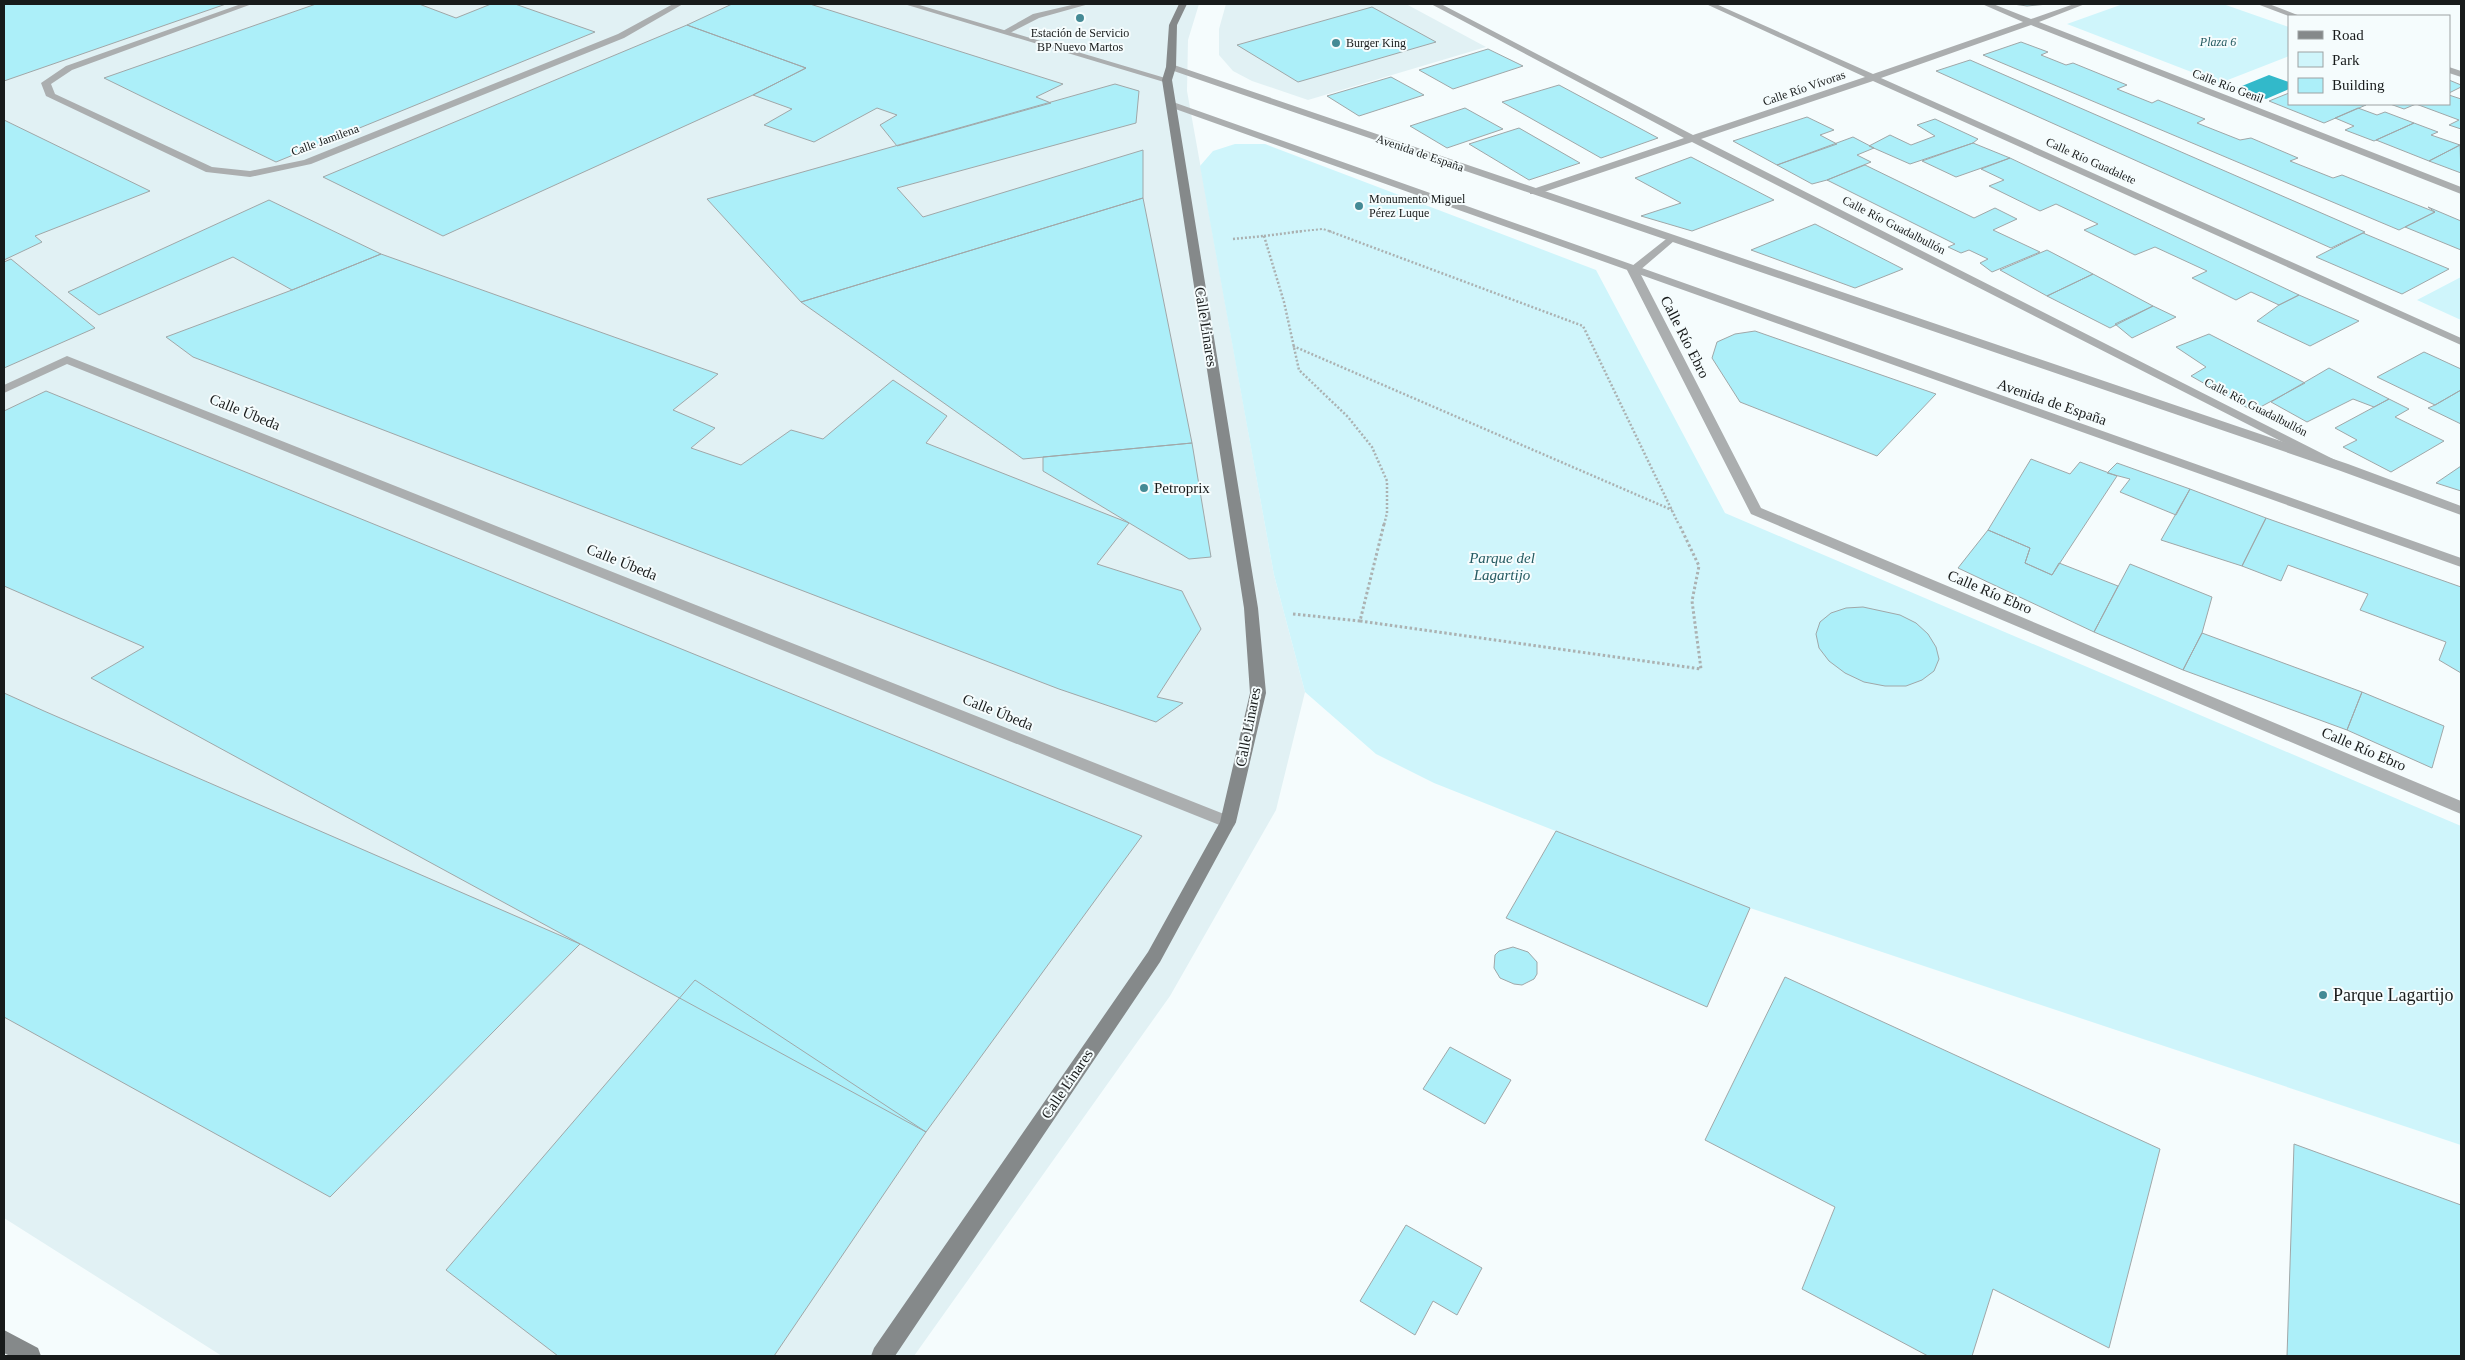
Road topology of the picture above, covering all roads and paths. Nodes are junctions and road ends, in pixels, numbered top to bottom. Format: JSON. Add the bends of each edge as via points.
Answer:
{"nodes":[{"id":1,"x":248,"y":4,"type":"edge"},
{"id":2,"x":679,"y":4,"type":"edge"},
{"id":3,"x":908,"y":4,"type":"edge"},
{"id":4,"x":1085,"y":4,"type":"edge"},
{"id":5,"x":1183,"y":4,"type":"edge"},
{"id":6,"x":1435,"y":4,"type":"edge"},
{"id":7,"x":1710,"y":4,"type":"edge"},
{"id":8,"x":1986,"y":4,"type":"edge"},
{"id":9,"x":2081,"y":4,"type":"edge"},
{"id":10,"x":2261,"y":4,"type":"edge"},
{"id":11,"x":2293,"y":15,"type":"edge"},
{"id":12,"x":2032,"y":22,"type":"junction"},
{"id":13,"x":1005,"y":32,"type":"junction"},
{"id":14,"x":1169,"y":73,"type":"junction"},
{"id":15,"x":1874,"y":77,"type":"junction"},
{"id":16,"x":1170,"y":104,"type":"junction"},
{"id":17,"x":1694,"y":139,"type":"junction"},
{"id":18,"x":2461,"y":191,"type":"edge"},
{"id":19,"x":1534,"y":192,"type":"junction"},
{"id":20,"x":1264,"y":236,"type":"junction"},
{"id":21,"x":1670,"y":239,"type":"junction"},
{"id":22,"x":1193,"y":242,"type":"junction"},
{"id":23,"x":1632,"y":270,"type":"junction"},
{"id":24,"x":2461,"y":342,"type":"edge"},
{"id":25,"x":1293,"y":346,"type":"junction"},
{"id":26,"x":4,"y":389,"type":"edge"},
{"id":27,"x":2343,"y":467,"type":"junction"},
{"id":28,"x":1672,"y":510,"type":"junction"},
{"id":29,"x":2461,"y":511,"type":"edge"},
{"id":30,"x":2461,"y":563,"type":"edge"},
{"id":31,"x":1251,"y":608,"type":"junction"},
{"id":32,"x":1360,"y":621,"type":"junction"},
{"id":33,"x":2461,"y":808,"type":"edge"},
{"id":34,"x":1228,"y":822,"type":"junction"},
{"id":35,"x":4,"y":1341,"type":"edge"},
{"id":36,"x":30,"y":1356,"type":"edge"},
{"id":37,"x":882,"y":1356,"type":"edge"}],
"edges":[{"from":1,"to":2,"type":"street","name":"Calle Jamilena","via":[[69,68],[46,83],[51,96],[210,170],[250,174],[316,158],[621,36]]},
{"from":3,"to":13,"type":"street","name":"Avenida de España"},
{"from":4,"to":13,"type":"street","via":[[1036,16]]},
{"from":5,"to":14,"type":"main road","name":"Calle Linares","via":[[1173,25]]},
{"from":6,"to":17,"type":"street","name":"Calle Río Guadalbullón"},
{"from":7,"to":15,"type":"street","name":"Calle Río Guadalete"},
{"from":8,"to":12,"type":"street","name":"Calle Río Genil"},
{"from":9,"to":12,"type":"street","name":"Calle Río Vívoras"},
{"from":10,"to":11,"type":"street"},
{"from":12,"to":15,"type":"street","name":"Calle Río Vívoras"},
{"from":12,"to":18,"type":"street","name":"Calle Río Genil"},
{"from":13,"to":14,"type":"street","name":"Avenida de España"},
{"from":14,"to":16,"type":"main road","name":"Calle Linares"},
{"from":14,"to":19,"type":"street","name":"Avenida de España"},
{"from":15,"to":17,"type":"street","name":"Calle Río Vívoras"},
{"from":15,"to":24,"type":"street","name":"Calle Río Guadalete"},
{"from":16,"to":22,"type":"main road","name":"Calle Linares"},
{"from":16,"to":23,"type":"street","name":"Avenida de España"},
{"from":17,"to":19,"type":"street","name":"Calle Río Vívoras"},
{"from":17,"to":27,"type":"street","name":"Calle Río Guadalbullón"},
{"from":19,"to":21,"type":"street","name":"Avenida de España"},
{"from":20,"to":22,"type":"path"},
{"from":20,"to":25,"type":"path","via":[[1284,302]]},
{"from":20,"to":28,"type":"path","via":[[1323,229],[1583,326]]},
{"from":21,"to":23,"type":"street"},
{"from":21,"to":27,"type":"street","name":"Avenida de España"},
{"from":22,"to":31,"type":"main road","name":"Calle Linares"},
{"from":23,"to":30,"type":"street","name":"Avenida de España"},
{"from":23,"to":33,"type":"street","name":"Calle Río Ebro","via":[[1756,511]]},
{"from":25,"to":28,"type":"path"},
{"from":25,"to":32,"type":"path","via":[[1299,370],[1354,424],[1372,447],[1387,481],[1387,514]]},
{"from":26,"to":34,"type":"street","name":"Calle Úbeda","via":[[67,360]]},
{"from":27,"to":29,"type":"street","name":"Avenida de España"},
{"from":28,"to":32,"type":"path","via":[[1699,566],[1692,600],[1701,668]]},
{"from":31,"to":32,"type":"path"},
{"from":31,"to":34,"type":"main road","name":"Calle Linares","via":[[1258,693]]},
{"from":34,"to":37,"type":"main road","name":"Calle Linares","via":[[1154,957]]},
{"from":35,"to":36,"type":"main road"}]}
